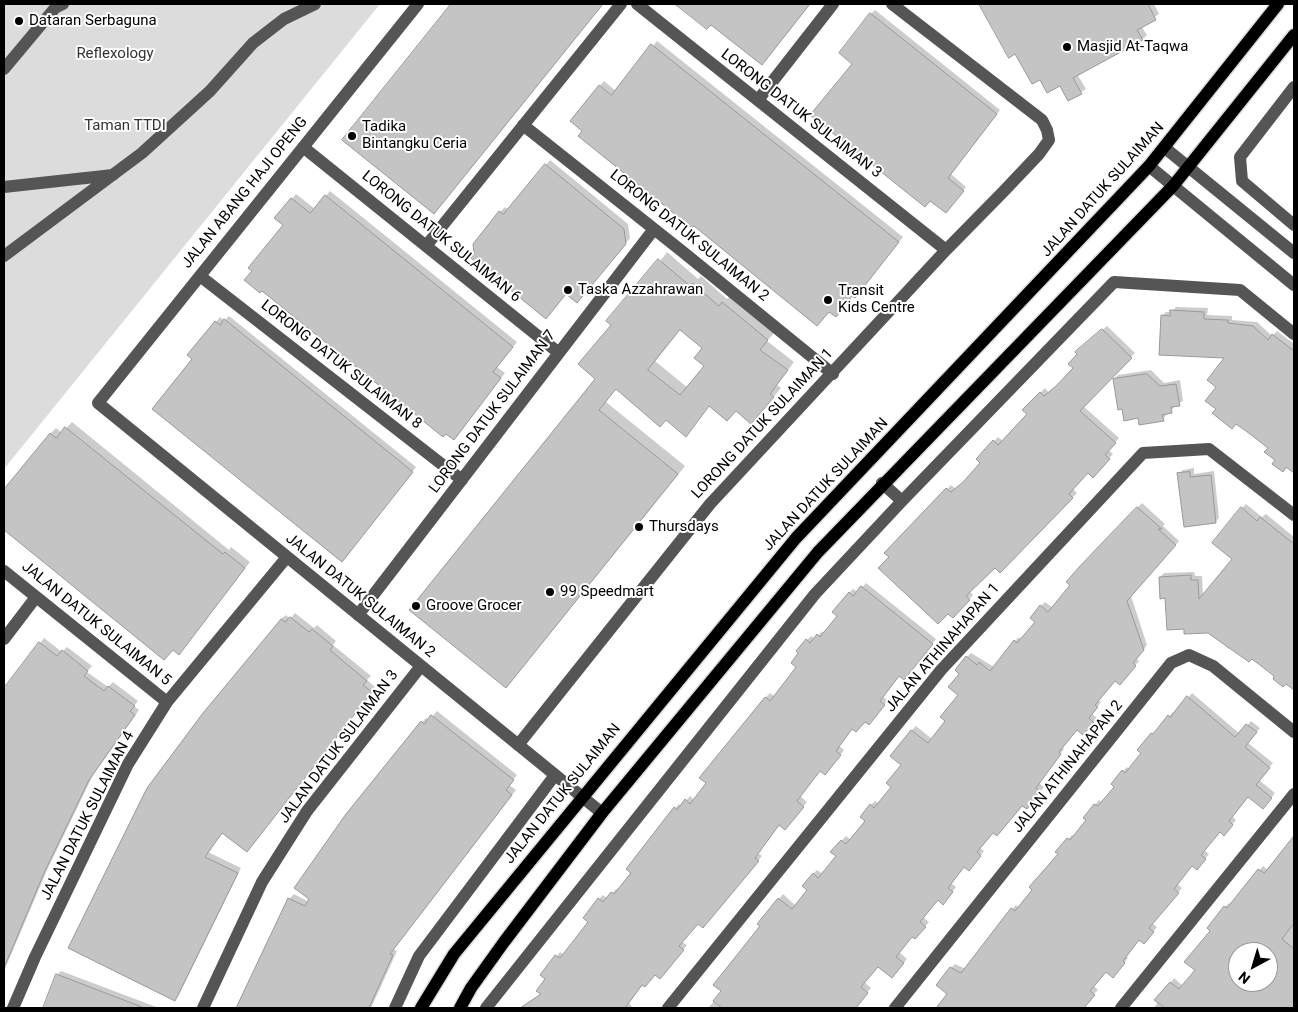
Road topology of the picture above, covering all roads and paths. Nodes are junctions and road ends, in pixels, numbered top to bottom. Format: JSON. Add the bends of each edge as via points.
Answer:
{"nodes":[{"id":1,"x":63,"y":4,"type":"edge"},
{"id":2,"x":315,"y":4,"type":"edge"},
{"id":3,"x":418,"y":4,"type":"edge"},
{"id":4,"x":621,"y":4,"type":"edge"},
{"id":5,"x":637,"y":4,"type":"edge"},
{"id":6,"x":833,"y":4,"type":"edge"},
{"id":7,"x":892,"y":4,"type":"edge"},
{"id":8,"x":1278,"y":4,"type":"edge"},
{"id":9,"x":1294,"y":35,"type":"edge"},
{"id":10,"x":4,"y":69,"type":"edge"},
{"id":11,"x":1294,"y":87,"type":"edge"},
{"id":12,"x":758,"y":100,"type":"junction"},
{"id":13,"x":523,"y":126,"type":"junction"},
{"id":14,"x":303,"y":147,"type":"junction"},
{"id":15,"x":1165,"y":148,"type":"junction"},
{"id":16,"x":1149,"y":166,"type":"junction"},
{"id":17,"x":1189,"y":168,"type":"junction"},
{"id":18,"x":113,"y":175,"type":"junction"},
{"id":19,"x":1173,"y":186,"type":"junction"},
{"id":20,"x":4,"y":187,"type":"edge"},
{"id":21,"x":1294,"y":225,"type":"edge"},
{"id":22,"x":654,"y":229,"type":"junction"},
{"id":23,"x":426,"y":246,"type":"junction"},
{"id":24,"x":946,"y":250,"type":"junction"},
{"id":25,"x":1294,"y":253,"type":"edge"},
{"id":26,"x":4,"y":256,"type":"edge"},
{"id":27,"x":200,"y":276,"type":"junction"},
{"id":28,"x":1294,"y":285,"type":"edge"},
{"id":29,"x":1294,"y":334,"type":"edge"},
{"id":30,"x":559,"y":353,"type":"junction"},
{"id":31,"x":833,"y":374,"type":"junction"},
{"id":32,"x":98,"y":404,"type":"joint"},
{"id":33,"x":462,"y":480,"type":"junction"},
{"id":34,"x":882,"y":484,"type":"junction"},
{"id":35,"x":902,"y":501,"type":"junction"},
{"id":36,"x":1294,"y":515,"type":"edge"},
{"id":37,"x":287,"y":557,"type":"junction"},
{"id":38,"x":4,"y":571,"type":"edge"},
{"id":39,"x":36,"y":597,"type":"junction"},
{"id":40,"x":358,"y":615,"type":"junction"},
{"id":41,"x":4,"y":638,"type":"edge"},
{"id":42,"x":421,"y":666,"type":"junction"},
{"id":43,"x":167,"y":702,"type":"junction"},
{"id":44,"x":1294,"y":732,"type":"edge"},
{"id":45,"x":518,"y":745,"type":"junction"},
{"id":46,"x":555,"y":774,"type":"junction"},
{"id":47,"x":1294,"y":794,"type":"edge"},
{"id":48,"x":582,"y":797,"type":"junction"},
{"id":49,"x":602,"y":813,"type":"junction"},
{"id":50,"x":13,"y":1008,"type":"edge"},
{"id":51,"x":203,"y":1008,"type":"edge"},
{"id":52,"x":395,"y":1008,"type":"edge"},
{"id":53,"x":421,"y":1008,"type":"edge"},
{"id":54,"x":460,"y":1008,"type":"edge"},
{"id":55,"x":486,"y":1008,"type":"edge"},
{"id":56,"x":668,"y":1008,"type":"edge"},
{"id":57,"x":895,"y":1008,"type":"edge"},
{"id":58,"x":1121,"y":1008,"type":"edge"}],
"edges":[{"from":1,"to":10,"type":"street"},
{"from":2,"to":18,"type":"street","via":[[284,19],[254,44],[210,90],[142,153]]},
{"from":3,"to":14,"type":"street","name":"JALAN ABANG HAJI OPENG"},
{"from":4,"to":13,"type":"street"},
{"from":5,"to":12,"type":"street","name":"LORONG DATUK SULAIMAN 3"},
{"from":6,"to":12,"type":"street"},
{"from":7,"to":24,"type":"street","name":"LORONG DATUK SULAIMAN 1","via":[[1042,120],[1047,130],[1049,140]]},
{"from":8,"to":15,"type":"main road","name":"JALAN DATUK SULAIMAN"},
{"from":9,"to":17,"type":"main road"},
{"from":11,"to":21,"type":"street","via":[[1240,158],[1242,182]]},
{"from":12,"to":24,"type":"street","name":"LORONG DATUK SULAIMAN 3"},
{"from":13,"to":22,"type":"street","name":"LORONG DATUK SULAIMAN 2"},
{"from":13,"to":23,"type":"street"},
{"from":14,"to":23,"type":"street","name":"LORONG DATUK SULAIMAN 6"},
{"from":14,"to":27,"type":"street","name":"JALAN ABANG HAJI OPENG"},
{"from":15,"to":16,"type":"main road","name":"JALAN DATUK SULAIMAN"},
{"from":15,"to":17,"type":"street"},
{"from":16,"to":19,"type":"street"},
{"from":16,"to":48,"type":"main road","name":"JALAN DATUK SULAIMAN","via":[[796,538]]},
{"from":17,"to":19,"type":"main road"},
{"from":17,"to":25,"type":"street"},
{"from":18,"to":20,"type":"street"},
{"from":18,"to":26,"type":"street"},
{"from":19,"to":28,"type":"street"},
{"from":19,"to":34,"type":"main road"},
{"from":22,"to":30,"type":"street","name":"LORONG DATUK SULAIMAN 7"},
{"from":22,"to":31,"type":"street","name":"LORONG DATUK SULAIMAN 2"},
{"from":23,"to":30,"type":"street","name":"LORONG DATUK SULAIMAN 6"},
{"from":24,"to":31,"type":"street","name":"LORONG DATUK SULAIMAN 1"},
{"from":27,"to":32,"type":"street","name":"JALAN ABANG HAJI OPENG"},
{"from":27,"to":33,"type":"street","name":"LORONG DATUK SULAIMAN 8"},
{"from":29,"to":35,"type":"street","via":[[1240,290],[1114,282]]},
{"from":30,"to":33,"type":"street","name":"LORONG DATUK SULAIMAN 7"},
{"from":31,"to":45,"type":"street","name":"LORONG DATUK SULAIMAN 1","via":[[710,504]]},
{"from":32,"to":37,"type":"street","name":"JALAN DATUK SULAIMAN 2"},
{"from":33,"to":40,"type":"street","name":"LORONG DATUK SULAIMAN 7"},
{"from":34,"to":35,"type":"street"},
{"from":34,"to":49,"type":"main road","via":[[818,552]]},
{"from":35,"to":55,"type":"street","via":[[815,594]]},
{"from":36,"to":56,"type":"street","name":"JALAN ATHINAHAPAN 1","via":[[1209,449],[1143,453],[941,670]]},
{"from":37,"to":40,"type":"street","name":"JALAN DATUK SULAIMAN 2"},
{"from":37,"to":43,"type":"street","name":"JALAN DATUK SULAIMAN 4"},
{"from":38,"to":39,"type":"street","name":"JALAN DATUK SULAIMAN 5"},
{"from":39,"to":41,"type":"street"},
{"from":39,"to":43,"type":"street","name":"JALAN DATUK SULAIMAN 5"},
{"from":40,"to":42,"type":"street","name":"JALAN DATUK SULAIMAN 2"},
{"from":42,"to":45,"type":"street","name":"JALAN DATUK SULAIMAN 2"},
{"from":42,"to":51,"type":"street","name":"JALAN DATUK SULAIMAN 3","via":[[307,811],[262,882]]},
{"from":43,"to":50,"type":"street","name":"JALAN DATUK SULAIMAN 4","via":[[128,764]]},
{"from":44,"to":57,"type":"street","name":"JALAN ATHINAHAPAN 2","via":[[1213,666],[1189,655],[1171,663]]},
{"from":45,"to":46,"type":"street","name":"JALAN DATUK SULAIMAN 2"},
{"from":46,"to":48,"type":"street","name":"JALAN DATUK SULAIMAN 2"},
{"from":46,"to":52,"type":"street","name":"JALAN DATUK SULAIMAN","via":[[419,956]]},
{"from":47,"to":58,"type":"street"},
{"from":48,"to":49,"type":"street","name":"JALAN DATUK SULAIMAN 2"},
{"from":48,"to":53,"type":"main road","name":"JALAN DATUK SULAIMAN","via":[[454,954]]},
{"from":49,"to":54,"type":"main road","via":[[504,942]]}]}
